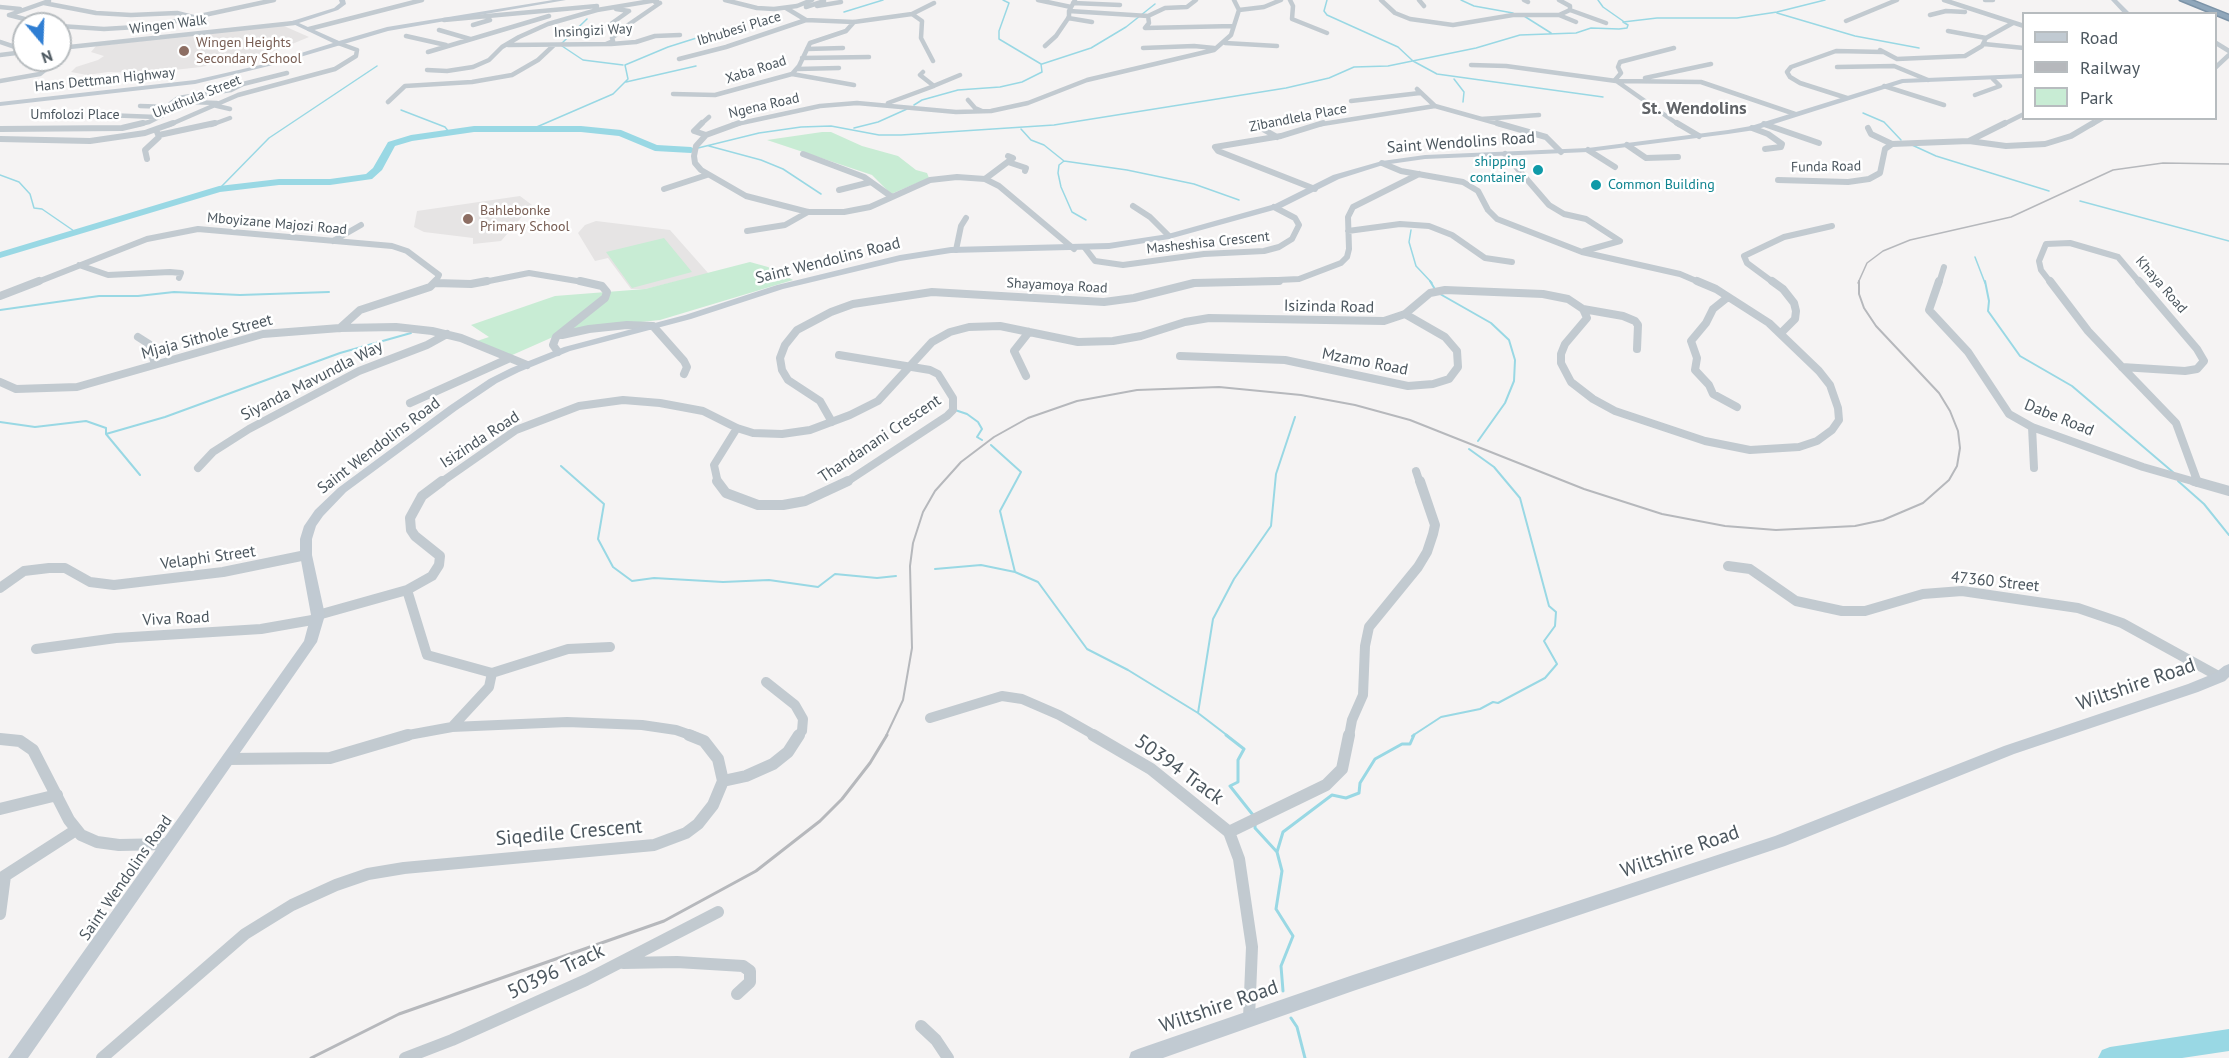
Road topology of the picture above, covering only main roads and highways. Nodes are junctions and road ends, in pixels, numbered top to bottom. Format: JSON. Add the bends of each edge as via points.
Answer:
{"nodes":[{"id":1,"x":2184,"y":0,"type":"edge"},
{"id":2,"x":2214,"y":12,"type":"edge"}],
"edges":[{"from":1,"to":2,"type":"highway"}]}
